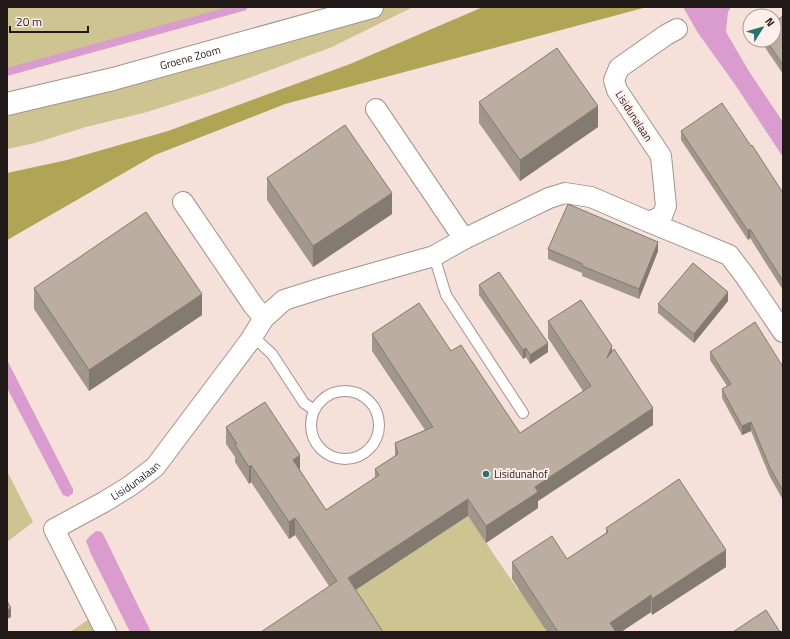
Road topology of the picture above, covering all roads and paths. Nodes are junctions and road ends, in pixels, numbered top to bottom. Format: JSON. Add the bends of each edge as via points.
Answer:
{"nodes":[{"id":1,"x":372,"y":7,"type":"edge"},
{"id":2,"x":677,"y":29,"type":"dead end"},
{"id":3,"x":7,"y":104,"type":"edge"},
{"id":4,"x":376,"y":109,"type":"dead end"},
{"id":5,"x":183,"y":202,"type":"dead end"},
{"id":6,"x":649,"y":222,"type":"junction"},
{"id":7,"x":464,"y":240,"type":"junction"},
{"id":8,"x":434,"y":256,"type":"junction"},
{"id":9,"x":264,"y":318,"type":"junction"},
{"id":10,"x":783,"y":332,"type":"edge"},
{"id":11,"x":249,"y":342,"type":"junction"},
{"id":12,"x":314,"y":410,"type":"junction"},
{"id":13,"x":523,"y":413,"type":"dead end"},
{"id":14,"x":106,"y":632,"type":"edge"}],
"edges":[{"from":1,"to":3,"type":"main road","name":"Groene Zoom","via":[[113,79]]},
{"from":2,"to":6,"type":"street","name":"Lisidunalaan","via":[[619,68],[614,80],[617,90],[661,156],[666,206],[662,216]]},
{"from":4,"to":7,"type":"street"},
{"from":5,"to":9,"type":"street"},
{"from":6,"to":7,"type":"street","name":"Lisidunalaan","via":[[591,197],[565,193],[549,198]]},
{"from":6,"to":10,"type":"street","name":"Lisidunalaan","via":[[729,255]]},
{"from":7,"to":8,"type":"street","name":"Lisidunalaan"},
{"from":8,"to":9,"type":"street","name":"Lisidunalaan","via":[[284,300]]},
{"from":8,"to":13,"type":"lane","via":[[446,295]]},
{"from":9,"to":11,"type":"street","name":"Lisidunalaan"},
{"from":11,"to":12,"type":"lane","via":[[260,343],[272,354],[304,403]]},
{"from":11,"to":14,"type":"street","name":"Lisidunalaan","via":[[155,467],[104,502],[54,529]]},
{"from":12,"to":12,"type":"lane","via":[[311,424],[313,436],[325,453],[336,458],[352,459],[363,455],[376,438],[379,423],[376,412],[360,395],[337,393],[326,397]]}]}
